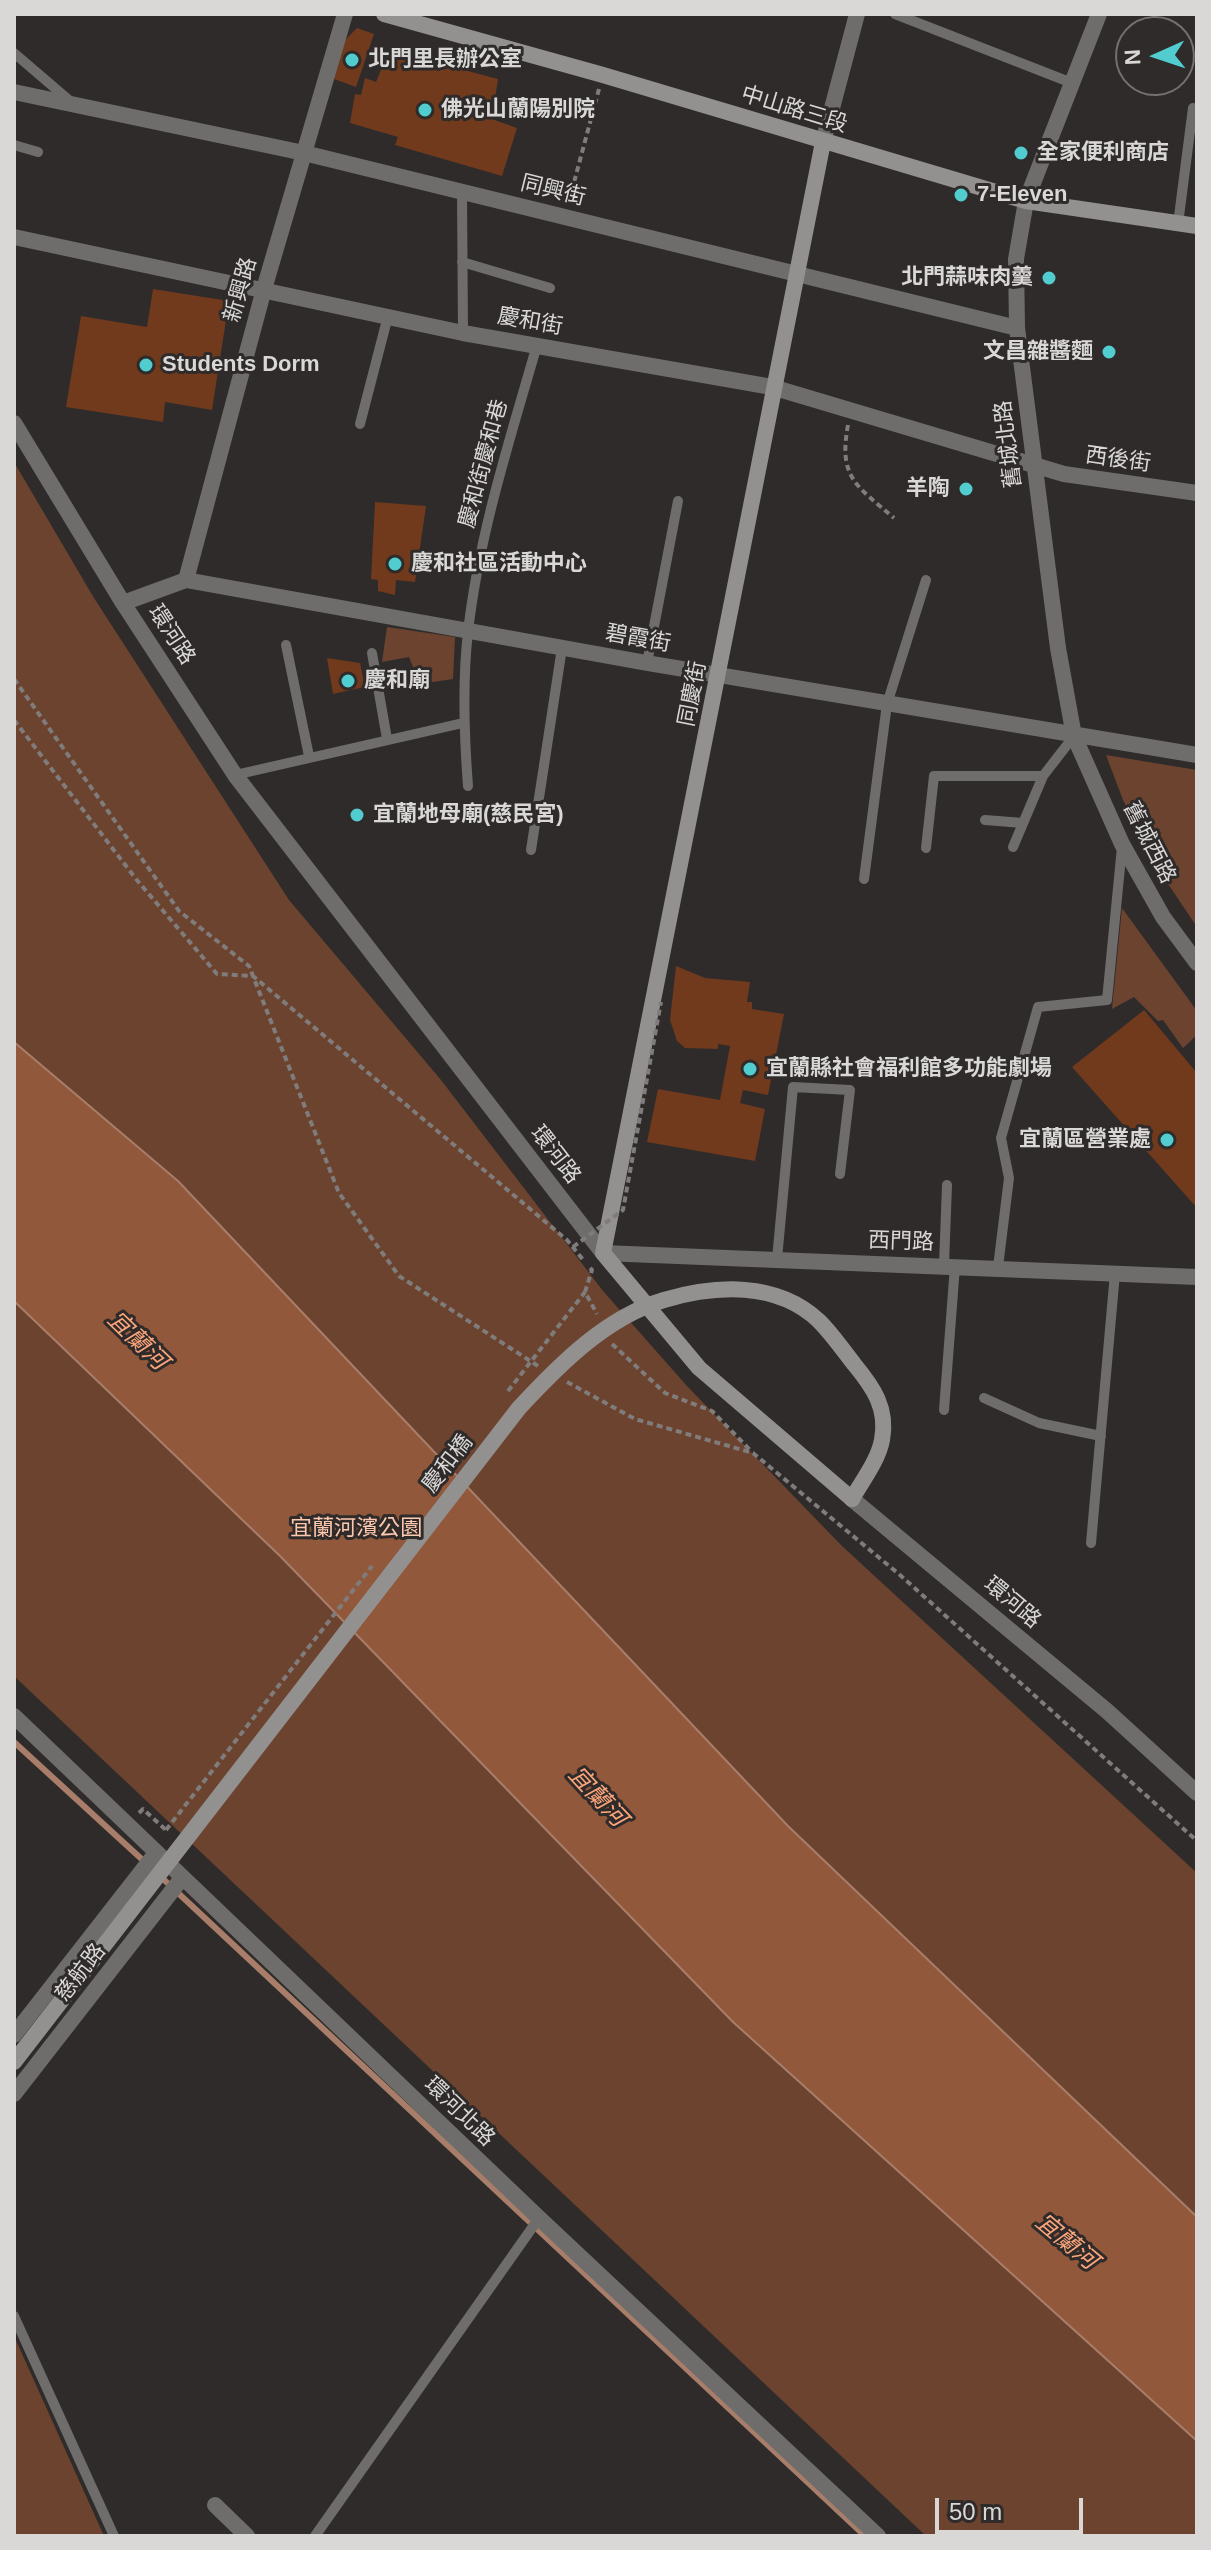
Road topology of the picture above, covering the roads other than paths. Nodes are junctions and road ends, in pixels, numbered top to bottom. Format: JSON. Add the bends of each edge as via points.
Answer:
{"nodes":[{"id":1,"x":345,"y":14,"type":"edge"},
{"id":2,"x":384,"y":14,"type":"edge"},
{"id":3,"x":857,"y":14,"type":"edge"},
{"id":4,"x":895,"y":14,"type":"edge"},
{"id":5,"x":1099,"y":14,"type":"edge"},
{"id":6,"x":14,"y":53,"type":"edge"},
{"id":7,"x":1072,"y":83,"type":"junction"},
{"id":8,"x":14,"y":92,"type":"edge"},
{"id":9,"x":75,"y":105,"type":"junction"},
{"id":10,"x":1193,"y":108,"type":"dead end"},
{"id":11,"x":823,"y":142,"type":"junction"},
{"id":12,"x":14,"y":145,"type":"edge"},
{"id":13,"x":38,"y":152,"type":"dead end"},
{"id":14,"x":304,"y":153,"type":"junction"},
{"id":15,"x":462,"y":192,"type":"junction"},
{"id":16,"x":1026,"y":201,"type":"junction"},
{"id":17,"x":1178,"y":224,"type":"junction"},
{"id":18,"x":1197,"y":226,"type":"edge"},
{"id":19,"x":14,"y":237,"type":"edge"},
{"id":20,"x":462,"y":262,"type":"junction"},
{"id":21,"x":797,"y":276,"type":"junction"},
{"id":22,"x":550,"y":288,"type":"dead end"},
{"id":23,"x":264,"y":289,"type":"junction"},
{"id":24,"x":388,"y":316,"type":"junction"},
{"id":25,"x":1017,"y":328,"type":"junction"},
{"id":26,"x":463,"y":333,"type":"junction"},
{"id":27,"x":537,"y":345,"type":"junction"},
{"id":28,"x":772,"y":387,"type":"junction"},
{"id":29,"x":14,"y":423,"type":"edge"},
{"id":30,"x":360,"y":424,"type":"dead end"},
{"id":31,"x":1033,"y":466,"type":"junction"},
{"id":32,"x":1197,"y":493,"type":"edge"},
{"id":33,"x":678,"y":501,"type":"dead end"},
{"id":34,"x":186,"y":580,"type":"junction"},
{"id":35,"x":926,"y":580,"type":"dead end"},
{"id":36,"x":123,"y":603,"type":"junction"},
{"id":37,"x":468,"y":632,"type":"junction"},
{"id":38,"x":286,"y":645,"type":"dead end"},
{"id":39,"x":562,"y":648,"type":"junction"},
{"id":40,"x":372,"y":653,"type":"dead end"},
{"id":41,"x":647,"y":663,"type":"junction"},
{"id":42,"x":719,"y":676,"type":"junction"},
{"id":43,"x":887,"y":704,"type":"junction"},
{"id":44,"x":463,"y":723,"type":"junction"},
{"id":45,"x":1074,"y":736,"type":"junction"},
{"id":46,"x":387,"y":739,"type":"junction"},
{"id":47,"x":1197,"y":755,"type":"edge"},
{"id":48,"x":309,"y":756,"type":"junction"},
{"id":49,"x":235,"y":775,"type":"junction"},
{"id":50,"x":1043,"y":776,"type":"junction"},
{"id":51,"x":468,"y":786,"type":"dead end"},
{"id":52,"x":985,"y":820,"type":"dead end"},
{"id":53,"x":1023,"y":823,"type":"junction"},
{"id":54,"x":1122,"y":844,"type":"junction"},
{"id":55,"x":1013,"y":847,"type":"dead end"},
{"id":56,"x":926,"y":848,"type":"dead end"},
{"id":57,"x":531,"y":850,"type":"dead end"},
{"id":58,"x":864,"y":879,"type":"dead end"},
{"id":59,"x":1197,"y":963,"type":"edge"},
{"id":60,"x":840,"y":1174,"type":"dead end"},
{"id":61,"x":947,"y":1185,"type":"dead end"},
{"id":62,"x":603,"y":1253,"type":"junction"},
{"id":63,"x":777,"y":1259,"type":"junction"},
{"id":64,"x":950,"y":1265,"type":"junction"},
{"id":65,"x":998,"y":1267,"type":"junction"},
{"id":66,"x":1115,"y":1273,"type":"junction"},
{"id":67,"x":1197,"y":1277,"type":"edge"},
{"id":68,"x":984,"y":1398,"type":"dead end"},
{"id":69,"x":944,"y":1410,"type":"dead end"},
{"id":70,"x":1101,"y":1436,"type":"junction"},
{"id":71,"x":852,"y":1499,"type":"junction"},
{"id":72,"x":1091,"y":1543,"type":"dead end"},
{"id":73,"x":14,"y":1716,"type":"edge"},
{"id":74,"x":1197,"y":1793,"type":"edge"},
{"id":75,"x":156,"y":1853,"type":"junction"},
{"id":76,"x":182,"y":1878,"type":"junction"},
{"id":77,"x":14,"y":2035,"type":"edge"},
{"id":78,"x":14,"y":2062,"type":"edge"},
{"id":79,"x":14,"y":2094,"type":"edge"},
{"id":80,"x":539,"y":2218,"type":"junction"},
{"id":81,"x":14,"y":2316,"type":"edge"},
{"id":82,"x":215,"y":2505,"type":"dead end"},
{"id":83,"x":114,"y":2536,"type":"edge"},
{"id":84,"x":247,"y":2536,"type":"edge"},
{"id":85,"x":315,"y":2536,"type":"edge"},
{"id":86,"x":878,"y":2536,"type":"edge"}],
"edges":[{"from":1,"to":14,"type":"street","name":"新興路"},
{"from":2,"to":11,"type":"street","name":"中山路三段"},
{"from":3,"to":11,"type":"street"},
{"from":4,"to":7,"type":"lane"},
{"from":5,"to":7,"type":"street","name":"舊城北路"},
{"from":6,"to":9,"type":"lane","name":"同興街"},
{"from":7,"to":16,"type":"street","name":"舊城北路"},
{"from":8,"to":9,"type":"street","name":"同興街"},
{"from":9,"to":14,"type":"street","name":"同興街"},
{"from":10,"to":17,"type":"lane"},
{"from":11,"to":16,"type":"street","name":"中山路三段"},
{"from":11,"to":21,"type":"street","name":"同慶街"},
{"from":12,"to":13,"type":"lane"},
{"from":14,"to":15,"type":"street","name":"同興街"},
{"from":14,"to":23,"type":"street","name":"新興路"},
{"from":15,"to":20,"type":"lane"},
{"from":15,"to":21,"type":"street","name":"同興街"},
{"from":16,"to":17,"type":"street","name":"中山路三段"},
{"from":16,"to":25,"type":"street","name":"舊城北路","via":[[1016,259]]},
{"from":17,"to":18,"type":"street","name":"中山路三段"},
{"from":19,"to":23,"type":"street","name":"慶和街"},
{"from":20,"to":22,"type":"lane"},
{"from":20,"to":26,"type":"lane"},
{"from":21,"to":25,"type":"street","name":"同興街"},
{"from":21,"to":28,"type":"street","name":"同慶街"},
{"from":23,"to":24,"type":"street","name":"慶和街"},
{"from":23,"to":34,"type":"street","name":"新興路"},
{"from":24,"to":26,"type":"street","name":"慶和街"},
{"from":24,"to":30,"type":"lane"},
{"from":25,"to":31,"type":"street","name":"舊城北路"},
{"from":26,"to":27,"type":"street","name":"慶和街"},
{"from":27,"to":28,"type":"street","name":"慶和街"},
{"from":27,"to":37,"type":"lane","name":"慶和街慶和巷","via":[[490,506]]},
{"from":28,"to":31,"type":"street","name":"慶和街"},
{"from":28,"to":42,"type":"street","name":"同慶街"},
{"from":29,"to":36,"type":"street","name":"環河路"},
{"from":31,"to":32,"type":"street","name":"西後街"},
{"from":31,"to":45,"type":"street","name":"舊城北路"},
{"from":33,"to":41,"type":"lane"},
{"from":34,"to":36,"type":"street"},
{"from":34,"to":37,"type":"street","name":"碧霞街"},
{"from":35,"to":43,"type":"lane"},
{"from":36,"to":49,"type":"street","name":"環河路"},
{"from":37,"to":39,"type":"street","name":"碧霞街"},
{"from":37,"to":44,"type":"lane","name":"慶和街慶和巷"},
{"from":38,"to":48,"type":"lane"},
{"from":39,"to":41,"type":"street","name":"碧霞街"},
{"from":39,"to":57,"type":"lane"},
{"from":40,"to":46,"type":"lane"},
{"from":41,"to":42,"type":"street","name":"碧霞街"},
{"from":42,"to":43,"type":"street","name":"碧霞街"},
{"from":42,"to":62,"type":"street","name":"同慶街"},
{"from":43,"to":45,"type":"street","name":"碧霞街"},
{"from":43,"to":58,"type":"lane"},
{"from":44,"to":46,"type":"lane"},
{"from":44,"to":51,"type":"lane","name":"慶和街慶和巷"},
{"from":45,"to":47,"type":"street","name":"碧霞街"},
{"from":45,"to":50,"type":"lane"},
{"from":45,"to":54,"type":"street","name":"舊城西路"},
{"from":46,"to":48,"type":"lane"},
{"from":48,"to":49,"type":"lane"},
{"from":49,"to":62,"type":"street","name":"環河路"},
{"from":50,"to":53,"type":"lane"},
{"from":50,"to":56,"type":"lane","via":[[934,776]]},
{"from":52,"to":53,"type":"lane"},
{"from":53,"to":55,"type":"lane"},
{"from":54,"to":59,"type":"street","name":"舊城西路","via":[[1163,917]]},
{"from":54,"to":65,"type":"lane","via":[[1107,1000],[1038,1007],[1001,1138],[1009,1178]]},
{"from":60,"to":63,"type":"lane","via":[[850,1090],[793,1087]]},
{"from":61,"to":64,"type":"lane"},
{"from":62,"to":63,"type":"street","name":"西門路"},
{"from":62,"to":71,"type":"street","name":"環河路","via":[[699,1368]]},
{"from":63,"to":64,"type":"street","name":"西門路"},
{"from":64,"to":65,"type":"street","name":"西門路"},
{"from":64,"to":69,"type":"lane"},
{"from":65,"to":66,"type":"street","name":"西門路"},
{"from":66,"to":67,"type":"street","name":"西門路"},
{"from":66,"to":70,"type":"lane"},
{"from":68,"to":70,"type":"lane","via":[[1039,1423]]},
{"from":70,"to":72,"type":"lane"},
{"from":71,"to":74,"type":"street","name":"環河路","via":[[1107,1711]]},
{"from":71,"to":78,"type":"street","name":"慶和橋","bridge":true,"via":[[882,1441],[882,1408],[873,1386],[806,1312],[772,1295],[724,1288],[660,1301],[617,1321],[519,1408]]},
{"from":73,"to":75,"type":"street","name":"環河北路"},
{"from":75,"to":76,"type":"street","name":"環河北路"},
{"from":75,"to":77,"type":"street","name":"慈航路"},
{"from":76,"to":79,"type":"street","name":"慈航路"},
{"from":76,"to":80,"type":"street","name":"環河北路"},
{"from":80,"to":85,"type":"lane"},
{"from":80,"to":86,"type":"street","name":"環河北路"},
{"from":81,"to":83,"type":"lane"},
{"from":82,"to":84,"type":"street"}]}
